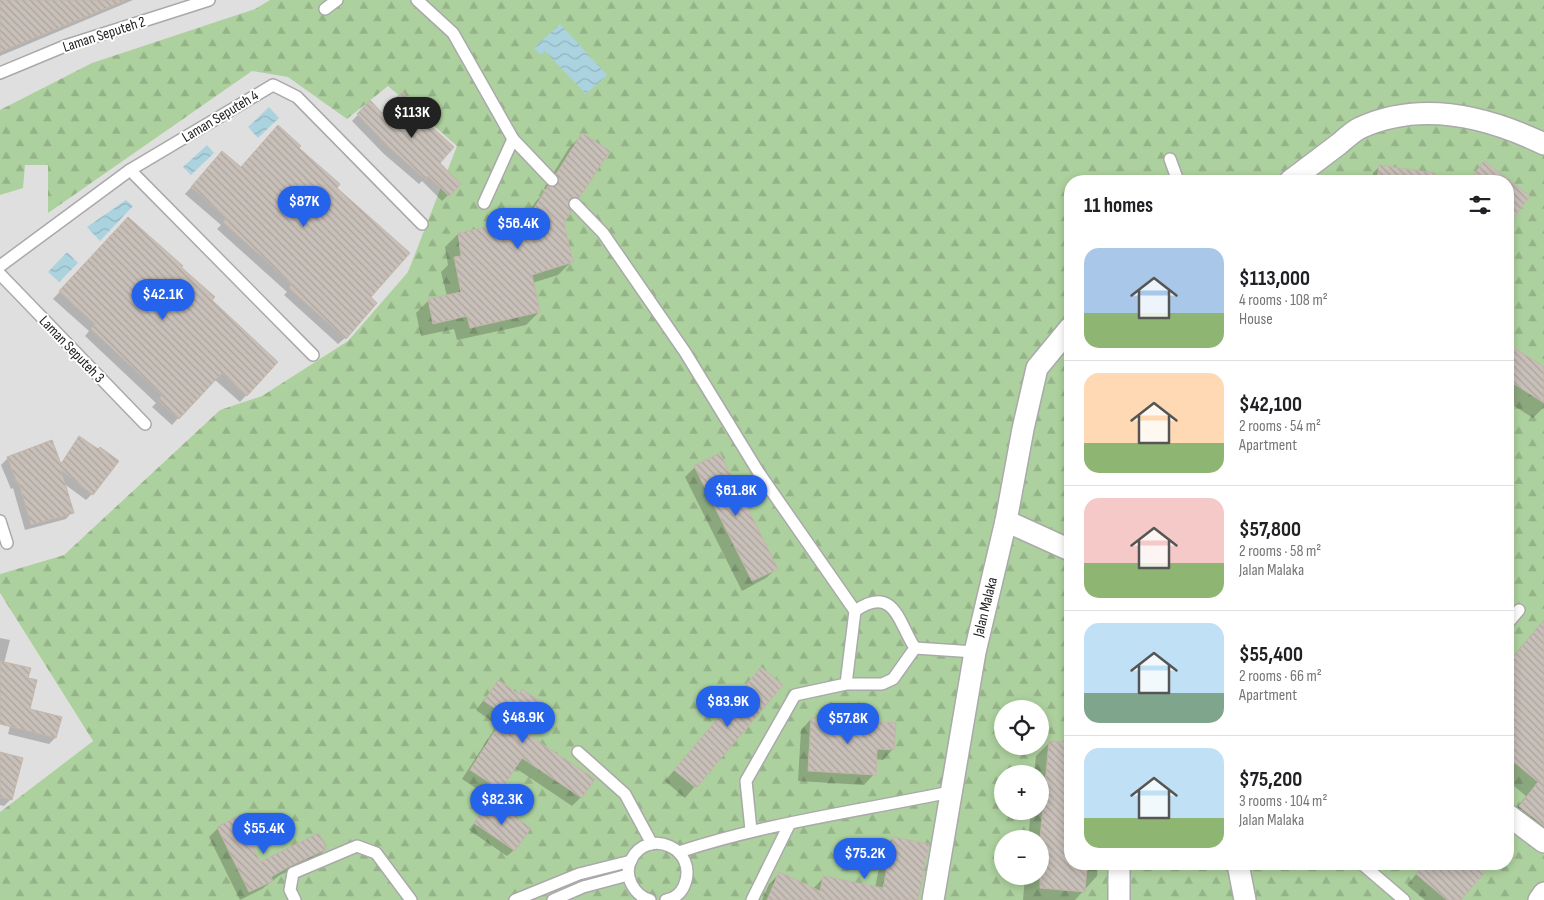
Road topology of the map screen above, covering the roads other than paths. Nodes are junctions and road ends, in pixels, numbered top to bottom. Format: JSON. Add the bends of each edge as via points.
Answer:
{"nodes":[{"id":1,"x":209,"y":0,"type":"edge"},
{"id":2,"x":337,"y":0,"type":"edge"},
{"id":3,"x":417,"y":0,"type":"edge"},
{"id":4,"x":325,"y":9,"type":"dead end"},
{"id":5,"x":0,"y":73,"type":"edge"},
{"id":6,"x":512,"y":139,"type":"junction"},
{"id":7,"x":1544,"y":144,"type":"edge"},
{"id":8,"x":1170,"y":159,"type":"dead end"},
{"id":9,"x":130,"y":170,"type":"junction"},
{"id":10,"x":1176,"y":175,"type":"edge"},
{"id":11,"x":1298,"y":175,"type":"edge"},
{"id":12,"x":552,"y":180,"type":"dead end"},
{"id":13,"x":484,"y":203,"type":"dead end"},
{"id":14,"x":575,"y":204,"type":"dead end"},
{"id":15,"x":422,"y":224,"type":"dead end"},
{"id":16,"x":0,"y":266,"type":"edge"},
{"id":17,"x":0,"y":274,"type":"edge"},
{"id":18,"x":1064,"y":335,"type":"edge"},
{"id":19,"x":313,"y":355,"type":"dead end"},
{"id":20,"x":145,"y":424,"type":"dead end"},
{"id":21,"x":0,"y":521,"type":"edge"},
{"id":22,"x":1006,"y":521,"type":"junction"},
{"id":23,"x":6,"y":543,"type":"dead end"},
{"id":24,"x":1064,"y":547,"type":"edge"},
{"id":25,"x":1519,"y":610,"type":"dead end"},
{"id":26,"x":856,"y":611,"type":"junction"},
{"id":27,"x":1514,"y":616,"type":"edge"},
{"id":28,"x":915,"y":648,"type":"junction"},
{"id":29,"x":975,"y":652,"type":"junction"},
{"id":30,"x":846,"y":684,"type":"junction"},
{"id":31,"x":578,"y":752,"type":"dead end"},
{"id":32,"x":950,"y":792,"type":"junction"},
{"id":33,"x":1514,"y":820,"type":"edge"},
{"id":34,"x":789,"y":825,"type":"junction"},
{"id":35,"x":751,"y":830,"type":"junction"},
{"id":36,"x":1544,"y":842,"type":"edge"},
{"id":37,"x":652,"y":844,"type":"junction"},
{"id":38,"x":679,"y":852,"type":"junction"},
{"id":39,"x":631,"y":861,"type":"junction"},
{"id":40,"x":1119,"y":870,"type":"edge"},
{"id":41,"x":1239,"y":870,"type":"edge"},
{"id":42,"x":1369,"y":870,"type":"edge"},
{"id":43,"x":628,"y":875,"type":"junction"},
{"id":44,"x":1544,"y":893,"type":"edge"},
{"id":45,"x":644,"y":899,"type":"edge"},
{"id":46,"x":295,"y":900,"type":"edge"},
{"id":47,"x":411,"y":900,"type":"edge"},
{"id":48,"x":515,"y":900,"type":"edge"},
{"id":49,"x":553,"y":900,"type":"edge"},
{"id":50,"x":666,"y":900,"type":"edge"},
{"id":51,"x":752,"y":900,"type":"edge"},
{"id":52,"x":933,"y":900,"type":"edge"},
{"id":53,"x":1118,"y":900,"type":"edge"},
{"id":54,"x":1244,"y":900,"type":"edge"},
{"id":55,"x":1404,"y":900,"type":"edge"},
{"id":56,"x":1539,"y":900,"type":"edge"}],
"edges":[{"from":1,"to":5,"type":"lane","name":"Laman Seputeh 2","via":[[65,46]]},
{"from":2,"to":4,"type":"lane"},
{"from":3,"to":6,"type":"lane","via":[[453,33]]},
{"from":6,"to":12,"type":"lane"},
{"from":6,"to":13,"type":"lane"},
{"from":7,"to":11,"type":"street","via":[[1511,128],[1476,118],[1434,112],[1397,116],[1359,129]]},
{"from":8,"to":10,"type":"lane"},
{"from":9,"to":15,"type":"lane","name":"Laman Seputeh 4","via":[[273,84],[297,98]]},
{"from":9,"to":16,"type":"lane","name":"Laman Seputeh 4"},
{"from":9,"to":19,"type":"lane"},
{"from":14,"to":26,"type":"lane","via":[[603,233],[685,352],[759,473]]},
{"from":17,"to":20,"type":"lane","name":"Laman Seputeh 3"},
{"from":18,"to":22,"type":"street","name":"Jalan Malaka","via":[[1037,368]]},
{"from":21,"to":23,"type":"lane"},
{"from":22,"to":24,"type":"street"},
{"from":22,"to":29,"type":"street","name":"Jalan Malaka"},
{"from":25,"to":27,"type":"lane"},
{"from":26,"to":28,"type":"lane","via":[[868,602],[884,603],[899,614]]},
{"from":26,"to":30,"type":"lane"},
{"from":28,"to":29,"type":"lane"},
{"from":28,"to":30,"type":"lane","via":[[893,678],[882,684]]},
{"from":29,"to":32,"type":"street","name":"Jalan Malaka"},
{"from":30,"to":35,"type":"lane","via":[[795,695],[746,781]]},
{"from":31,"to":37,"type":"lane","via":[[625,794]]},
{"from":32,"to":34,"type":"lane"},
{"from":32,"to":52,"type":"street","name":"Jalan Malaka"},
{"from":33,"to":36,"type":"street"},
{"from":34,"to":35,"type":"lane"},
{"from":34,"to":51,"type":"lane"},
{"from":35,"to":38,"type":"lane"},
{"from":37,"to":38,"type":"lane","via":[[666,844]]},
{"from":37,"to":39,"type":"lane","via":[[639,849]]},
{"from":38,"to":50,"type":"lane","via":[[686,863],[687,878],[682,891]]},
{"from":39,"to":43,"type":"lane"},
{"from":39,"to":48,"type":"lane","via":[[579,874]]},
{"from":40,"to":53,"type":"street"},
{"from":41,"to":54,"type":"street"},
{"from":42,"to":55,"type":"lane"},
{"from":43,"to":45,"type":"lane","via":[[633,888]]},
{"from":43,"to":49,"type":"lane","via":[[583,887]]},
{"from":44,"to":56,"type":"street"},
{"from":46,"to":47,"type":"lane","via":[[290,890],[293,873],[357,846],[376,854]]}]}
